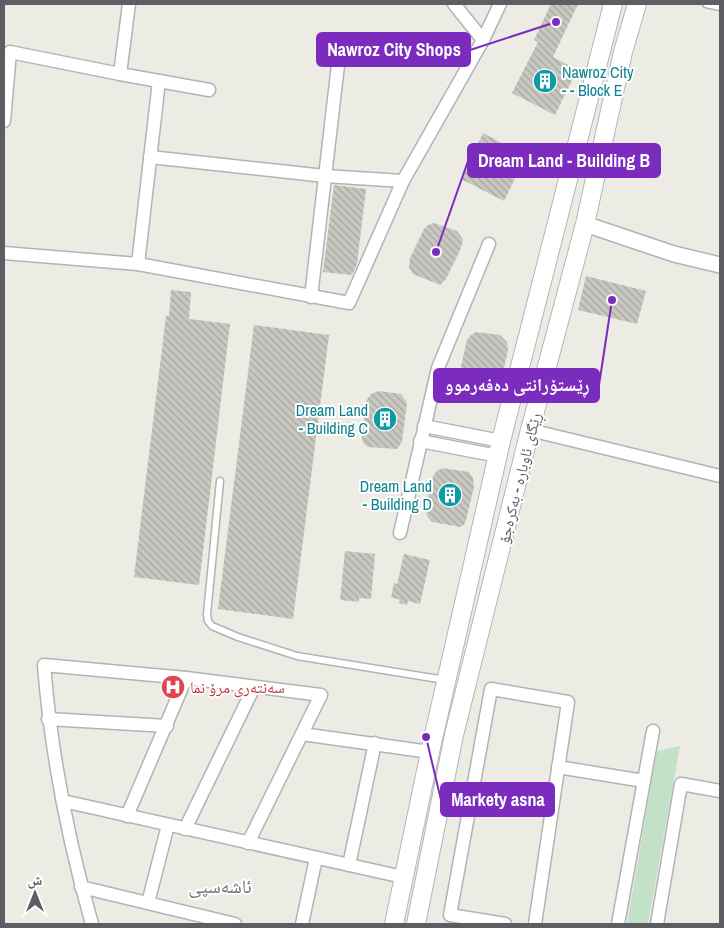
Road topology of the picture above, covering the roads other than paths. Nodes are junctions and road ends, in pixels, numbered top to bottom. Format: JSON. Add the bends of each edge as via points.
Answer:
{"nodes":[{"id":1,"x":129,"y":4,"type":"edge"},
{"id":2,"x":454,"y":4,"type":"edge"},
{"id":3,"x":500,"y":4,"type":"edge"},
{"id":4,"x":613,"y":4,"type":"edge"},
{"id":5,"x":637,"y":4,"type":"edge"},
{"id":6,"x":706,"y":4,"type":"edge"},
{"id":7,"x":720,"y":7,"type":"edge"},
{"id":8,"x":483,"y":40,"type":"junction"},
{"id":9,"x":338,"y":65,"type":"dead end"},
{"id":10,"x":120,"y":74,"type":"junction"},
{"id":11,"x":159,"y":81,"type":"junction"},
{"id":12,"x":209,"y":90,"type":"dead end"},
{"id":13,"x":4,"y":121,"type":"edge"},
{"id":14,"x":150,"y":157,"type":"junction"},
{"id":15,"x":325,"y":176,"type":"junction"},
{"id":16,"x":402,"y":181,"type":"junction"},
{"id":17,"x":585,"y":224,"type":"junction"},
{"id":18,"x":489,"y":244,"type":"dead end"},
{"id":19,"x":4,"y":253,"type":"edge"},
{"id":20,"x":138,"y":264,"type":"junction"},
{"id":21,"x":720,"y":265,"type":"edge"},
{"id":22,"x":310,"y":297,"type":"junction"},
{"id":23,"x":424,"y":426,"type":"junction"},
{"id":24,"x":530,"y":430,"type":"junction"},
{"id":25,"x":420,"y":442,"type":"junction"},
{"id":26,"x":499,"y":449,"type":"junction"},
{"id":27,"x":720,"y":476,"type":"edge"},
{"id":28,"x":220,"y":481,"type":"dead end"},
{"id":29,"x":400,"y":533,"type":"dead end"},
{"id":30,"x":186,"y":678,"type":"junction"},
{"id":31,"x":254,"y":687,"type":"junction"},
{"id":32,"x":445,"y":687,"type":"junction"},
{"id":33,"x":462,"y":703,"type":"junction"},
{"id":34,"x":48,"y":718,"type":"junction"},
{"id":35,"x":167,"y":726,"type":"junction"},
{"id":36,"x":435,"y":729,"type":"junction"},
{"id":37,"x":653,"y":731,"type":"dead end"},
{"id":38,"x":302,"y":734,"type":"junction"},
{"id":39,"x":454,"y":735,"type":"junction"},
{"id":40,"x":376,"y":743,"type":"junction"},
{"id":41,"x":430,"y":752,"type":"junction"},
{"id":42,"x":558,"y":768,"type":"junction"},
{"id":43,"x":644,"y":781,"type":"junction"},
{"id":44,"x":720,"y":791,"type":"edge"},
{"id":45,"x":63,"y":802,"type":"junction"},
{"id":46,"x":127,"y":816,"type":"junction"},
{"id":47,"x":168,"y":825,"type":"junction"},
{"id":48,"x":185,"y":829,"type":"junction"},
{"id":49,"x":248,"y":843,"type":"junction"},
{"id":50,"x":316,"y":858,"type":"junction"},
{"id":51,"x":349,"y":865,"type":"junction"},
{"id":52,"x":403,"y":877,"type":"junction"},
{"id":53,"x":81,"y":887,"type":"junction"},
{"id":54,"x":148,"y":903,"type":"junction"},
{"id":55,"x":185,"y":918,"type":"edge"},
{"id":56,"x":92,"y":924,"type":"edge"},
{"id":57,"x":235,"y":924,"type":"edge"},
{"id":58,"x":302,"y":924,"type":"edge"},
{"id":59,"x":394,"y":924,"type":"edge"},
{"id":60,"x":416,"y":924,"type":"edge"},
{"id":61,"x":505,"y":924,"type":"edge"},
{"id":62,"x":535,"y":924,"type":"edge"},
{"id":63,"x":618,"y":924,"type":"edge"},
{"id":64,"x":657,"y":924,"type":"edge"}],
"edges":[{"from":1,"to":10,"type":"street"},
{"from":2,"to":8,"type":"street"},
{"from":3,"to":8,"type":"street"},
{"from":4,"to":26,"type":"main road"},
{"from":5,"to":17,"type":"main road","name":"ڕێگای ئاوبارە - بەکرەجۆ","via":[[623,52]]},
{"from":6,"to":7,"type":"lane"},
{"from":8,"to":16,"type":"street"},
{"from":9,"to":15,"type":"street"},
{"from":10,"to":11,"type":"street"},
{"from":10,"to":13,"type":"street","via":[[10,52]]},
{"from":11,"to":12,"type":"street"},
{"from":11,"to":14,"type":"street"},
{"from":14,"to":15,"type":"street"},
{"from":14,"to":20,"type":"street"},
{"from":15,"to":16,"type":"street"},
{"from":15,"to":22,"type":"street"},
{"from":16,"to":22,"type":"street","via":[[349,303]]},
{"from":17,"to":21,"type":"street","via":[[674,254]]},
{"from":17,"to":24,"type":"main road","name":"ڕێگای ئاوبارە - بەکرەجۆ"},
{"from":18,"to":23,"type":"street","via":[[438,368]]},
{"from":19,"to":20,"type":"street"},
{"from":20,"to":22,"type":"street"},
{"from":23,"to":25,"type":"street"},
{"from":23,"to":26,"type":"street"},
{"from":24,"to":27,"type":"street"},
{"from":24,"to":33,"type":"main road","name":"ڕێگای ئاوبارە - بەکرەجۆ"},
{"from":25,"to":26,"type":"street"},
{"from":25,"to":29,"type":"street"},
{"from":26,"to":32,"type":"main road"},
{"from":28,"to":32,"type":"lane","via":[[207,614],[212,626],[297,656]]},
{"from":30,"to":31,"type":"street"},
{"from":30,"to":34,"type":"street","via":[[44,665]]},
{"from":30,"to":35,"type":"street"},
{"from":31,"to":38,"type":"street","via":[[321,695]]},
{"from":31,"to":48,"type":"street"},
{"from":32,"to":33,"type":"main road","via":[[445,702],[457,707]]},
{"from":32,"to":36,"type":"main road"},
{"from":33,"to":39,"type":"main road","name":"ڕێگای ئاوبارە - بەکرەجۆ"},
{"from":34,"to":35,"type":"street"},
{"from":34,"to":45,"type":"street"},
{"from":35,"to":46,"type":"street"},
{"from":36,"to":39,"type":"main road","via":[[445,722],[450,724]]},
{"from":36,"to":41,"type":"main road"},
{"from":37,"to":43,"type":"street"},
{"from":38,"to":40,"type":"street"},
{"from":38,"to":49,"type":"street"},
{"from":39,"to":60,"type":"main road","name":"ڕێگای ئاوبارە - بەکرەجۆ"},
{"from":40,"to":41,"type":"street"},
{"from":40,"to":51,"type":"street"},
{"from":41,"to":52,"type":"main road"},
{"from":42,"to":43,"type":"street"},
{"from":42,"to":61,"type":"street","via":[[568,702],[491,690],[450,915]]},
{"from":42,"to":62,"type":"street"},
{"from":43,"to":63,"type":"street"},
{"from":44,"to":64,"type":"street","via":[[680,784]]},
{"from":45,"to":46,"type":"street"},
{"from":45,"to":53,"type":"street"},
{"from":46,"to":47,"type":"street"},
{"from":47,"to":48,"type":"street"},
{"from":47,"to":54,"type":"street"},
{"from":48,"to":49,"type":"street"},
{"from":49,"to":50,"type":"street"},
{"from":50,"to":51,"type":"street"},
{"from":50,"to":58,"type":"street"},
{"from":51,"to":52,"type":"street"},
{"from":52,"to":59,"type":"main road"},
{"from":53,"to":54,"type":"street"},
{"from":53,"to":56,"type":"street"},
{"from":54,"to":55,"type":"street"},
{"from":55,"to":57,"type":"street"}]}
